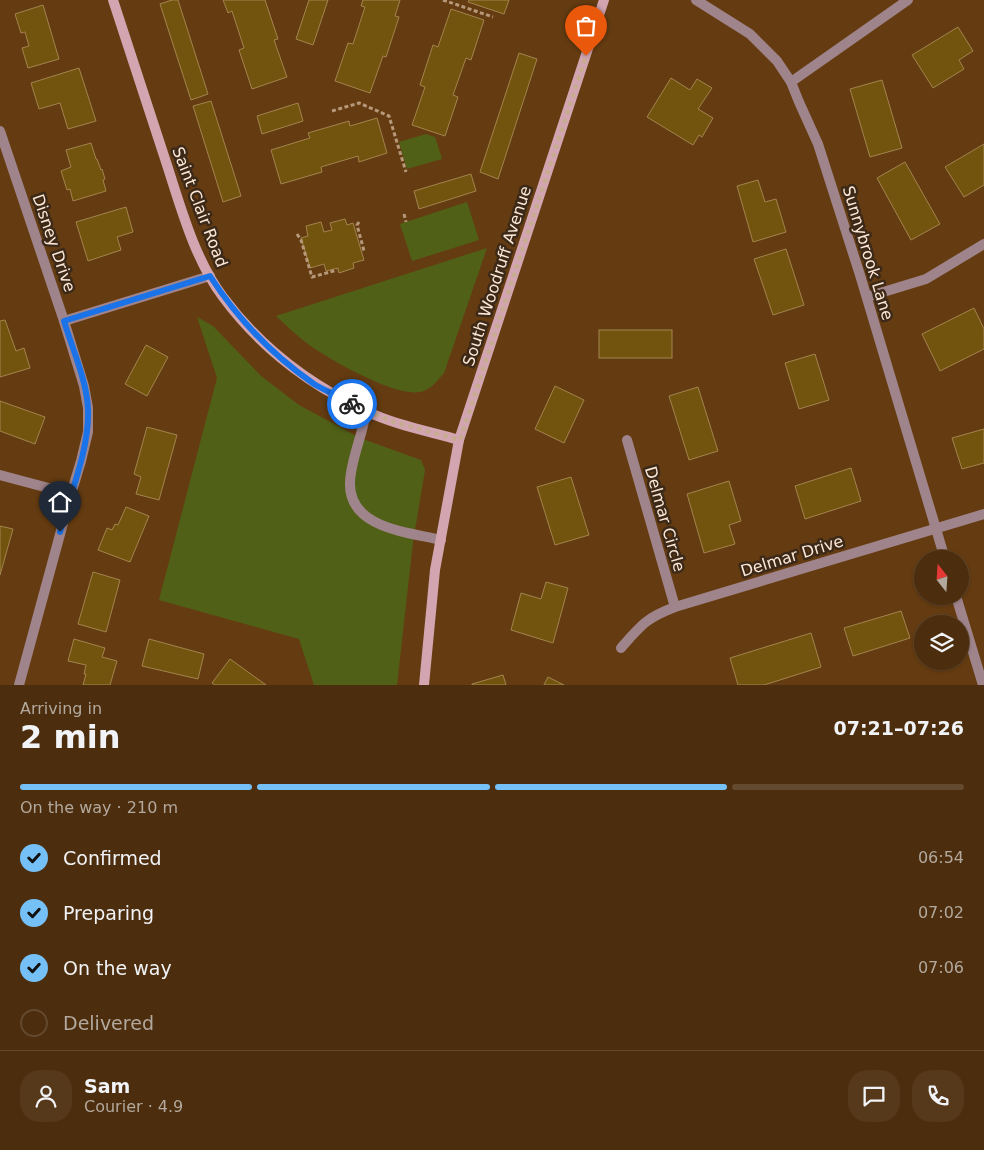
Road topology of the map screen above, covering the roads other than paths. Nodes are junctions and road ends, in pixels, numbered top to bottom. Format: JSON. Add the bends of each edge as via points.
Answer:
{"nodes":[{"id":1,"x":113,"y":0,"type":"edge"},
{"id":2,"x":604,"y":0,"type":"edge"},
{"id":3,"x":696,"y":0,"type":"edge"},
{"id":4,"x":908,"y":0,"type":"edge"},
{"id":5,"x":791,"y":82,"type":"junction"},
{"id":6,"x":0,"y":131,"type":"edge"},
{"id":7,"x":984,"y":244,"type":"edge"},
{"id":8,"x":210,"y":276,"type":"junction"},
{"id":9,"x":867,"y":297,"type":"junction"},
{"id":10,"x":64,"y":321,"type":"junction"},
{"id":11,"x":366,"y":411,"type":"junction"},
{"id":12,"x":460,"y":440,"type":"junction"},
{"id":13,"x":627,"y":440,"type":"dead end"},
{"id":14,"x":0,"y":475,"type":"edge"},
{"id":15,"x":71,"y":494,"type":"junction"},
{"id":16,"x":984,"y":514,"type":"edge"},
{"id":17,"x":936,"y":529,"type":"junction"},
{"id":18,"x":441,"y":540,"type":"junction"},
{"id":19,"x":942,"y":550,"type":"edge"},
{"id":20,"x":959,"y":605,"type":"edge"},
{"id":21,"x":675,"y":607,"type":"junction"},
{"id":22,"x":622,"y":648,"type":"dead end"},
{"id":23,"x":19,"y":685,"type":"edge"},
{"id":24,"x":424,"y":685,"type":"edge"},
{"id":25,"x":983,"y":685,"type":"edge"}],
"edges":[{"from":1,"to":8,"type":"main road","name":"Saint Clair Road","via":[[180,205]]},
{"from":2,"to":12,"type":"main road","name":"South Woodruff Avenue"},
{"from":3,"to":5,"type":"street","name":"Sunnybrook Lane","via":[[750,34],[777,61]]},
{"from":4,"to":5,"type":"street"},
{"from":5,"to":9,"type":"street","name":"Sunnybrook Lane","via":[[818,144]]},
{"from":6,"to":10,"type":"street","name":"Disney Drive"},
{"from":7,"to":9,"type":"street","via":[[926,279]]},
{"from":8,"to":10,"type":"street"},
{"from":8,"to":11,"type":"main road","name":"Saint Clair Road","via":[[222,296],[282,360],[316,384]]},
{"from":9,"to":17,"type":"street","name":"Sunnybrook Lane"},
{"from":10,"to":15,"type":"street","name":"Disney Drive","via":[[88,408],[88,432]]},
{"from":11,"to":12,"type":"main road","name":"Saint Clair Road"},
{"from":11,"to":18,"type":"street","via":[[350,482],[351,499],[372,522]]},
{"from":12,"to":18,"type":"main road","name":"South Woodruff Avenue"},
{"from":13,"to":21,"type":"street","name":"Delmar Circle"},
{"from":14,"to":15,"type":"street"},
{"from":15,"to":23,"type":"street","name":"Disney Drive"},
{"from":16,"to":17,"type":"street","name":"Delmar Drive"},
{"from":17,"to":19,"type":"street","name":"Sunnybrook Lane"},
{"from":17,"to":21,"type":"street","name":"Delmar Drive"},
{"from":18,"to":24,"type":"main road","name":"South Woodruff Avenue"},
{"from":20,"to":25,"type":"street"},
{"from":21,"to":22,"type":"street","name":"Delmar Drive","via":[[643,622]]}]}
